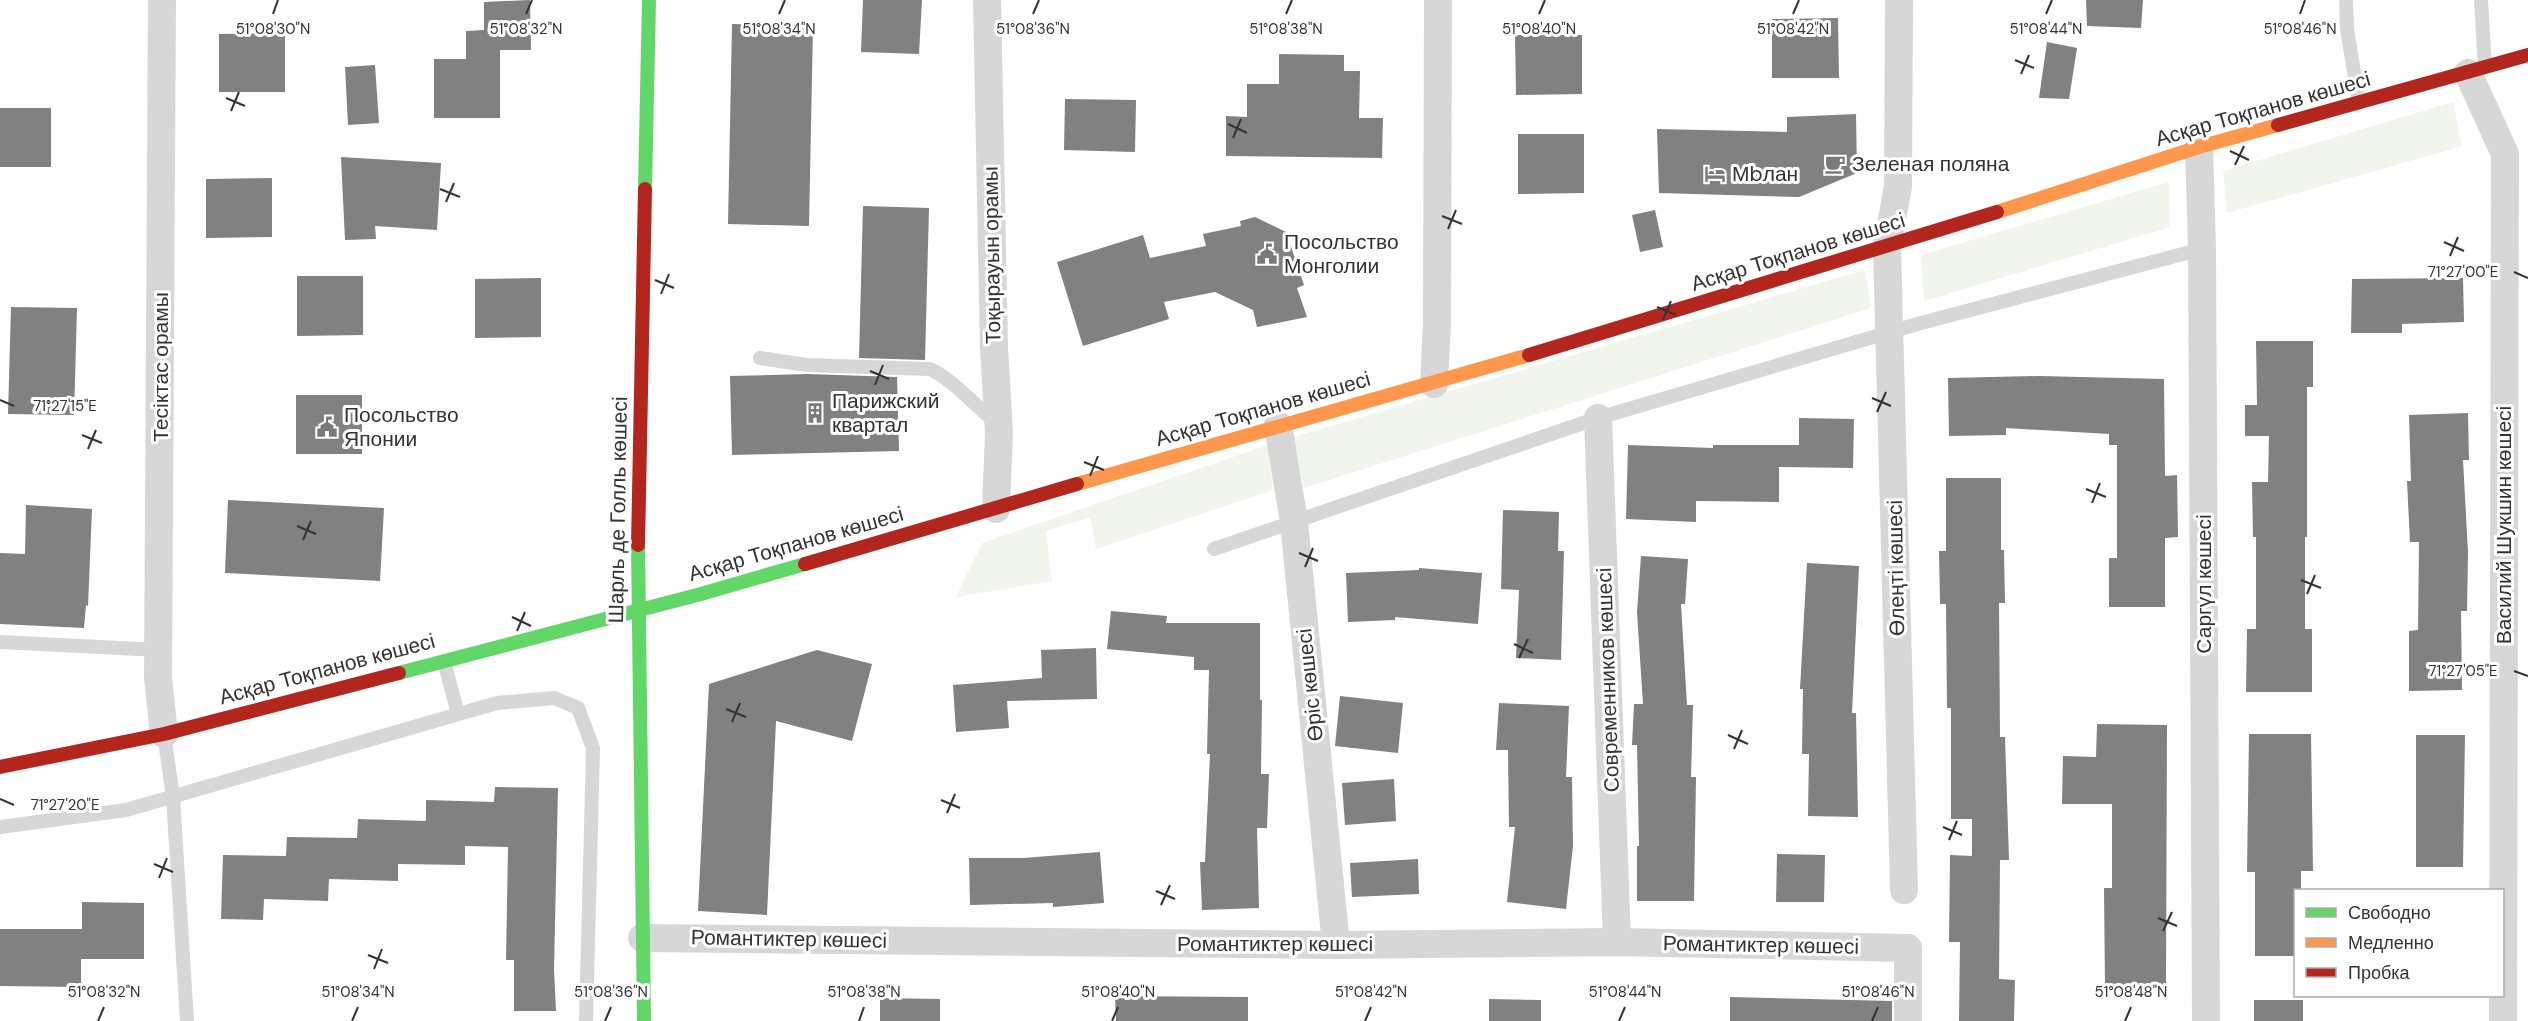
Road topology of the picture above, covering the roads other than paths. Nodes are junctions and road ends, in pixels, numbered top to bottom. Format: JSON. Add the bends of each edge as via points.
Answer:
{"nodes":[{"id":1,"x":162,"y":0,"type":"edge"},
{"id":2,"x":649,"y":0,"type":"edge"},
{"id":3,"x":987,"y":0,"type":"edge"},
{"id":4,"x":1438,"y":0,"type":"edge"},
{"id":5,"x":1899,"y":0,"type":"edge"},
{"id":6,"x":2346,"y":0,"type":"edge"},
{"id":7,"x":2481,"y":0,"type":"edge"},
{"id":8,"x":2528,"y":55,"type":"edge"},
{"id":9,"x":2476,"y":70,"type":"junction"},
{"id":10,"x":2359,"y":103,"type":"junction"},
{"id":11,"x":2199,"y":147,"type":"junction"},
{"id":12,"x":1887,"y":247,"type":"junction"},
{"id":13,"x":2202,"y":249,"type":"junction"},
{"id":14,"x":1890,"y":333,"type":"junction"},
{"id":15,"x":760,"y":358,"type":"dead end"},
{"id":16,"x":1434,"y":384,"type":"junction"},
{"id":17,"x":1598,"y":418,"type":"junction"},
{"id":18,"x":1278,"y":425,"type":"junction"},
{"id":19,"x":999,"y":426,"type":"junction"},
{"id":20,"x":996,"y":509,"type":"junction"},
{"id":21,"x":1294,"y":522,"type":"junction"},
{"id":22,"x":1214,"y":549,"type":"dead end"},
{"id":23,"x":637,"y":610,"type":"junction"},
{"id":24,"x":0,"y":642,"type":"edge"},
{"id":25,"x":159,"y":650,"type":"junction"},
{"id":26,"x":444,"y":659,"type":"junction"},
{"id":27,"x":458,"y":714,"type":"junction"},
{"id":28,"x":164,"y":734,"type":"junction"},
{"id":29,"x":0,"y":767,"type":"edge"},
{"id":30,"x":173,"y":798,"type":"junction"},
{"id":31,"x":0,"y":827,"type":"edge"},
{"id":32,"x":2503,"y":889,"type":"edge"},
{"id":33,"x":1904,"y":890,"type":"dead end"},
{"id":34,"x":642,"y":938,"type":"junction"},
{"id":35,"x":1617,"y":942,"type":"junction"},
{"id":36,"x":1336,"y":945,"type":"junction"},
{"id":37,"x":2503,"y":997,"type":"edge"},
{"id":38,"x":187,"y":1021,"type":"edge"},
{"id":39,"x":586,"y":1021,"type":"edge"},
{"id":40,"x":644,"y":1021,"type":"edge"},
{"id":41,"x":1908,"y":1021,"type":"edge"},
{"id":42,"x":2206,"y":1021,"type":"edge"},
{"id":43,"x":2503,"y":1021,"type":"edge"}],
"edges":[{"from":1,"to":25,"type":"street","name":"Тесіктас орамы"},
{"from":2,"to":23,"type":"street","name":"Шарль де Голль көшесі"},
{"from":3,"to":19,"type":"street","name":"Тоқырауын орамы"},
{"from":4,"to":16,"type":"street"},
{"from":5,"to":12,"type":"street","name":"Өлеңті көшесі","via":[[1898,186]]},
{"from":6,"to":10,"type":"lane"},
{"from":7,"to":9,"type":"lane"},
{"from":8,"to":9,"type":"street","name":"Асқар Тоқпанов көшесі"},
{"from":9,"to":10,"type":"street","name":"Асқар Тоқпанов көшесі"},
{"from":9,"to":32,"type":"street","name":"Василий Шукшин көшесі","via":[[2505,154]]},
{"from":10,"to":11,"type":"street","name":"Асқар Тоқпанов көшесі"},
{"from":11,"to":12,"type":"street","name":"Асқар Тоқпанов көшесі"},
{"from":11,"to":13,"type":"street","name":"Саргүл көшесі"},
{"from":12,"to":14,"type":"street","name":"Өлеңті көшесі"},
{"from":12,"to":16,"type":"street","name":"Асқар Тоқпанов көшесі"},
{"from":13,"to":14,"type":"lane"},
{"from":13,"to":42,"type":"street","name":"Саргүл көшесі"},
{"from":14,"to":17,"type":"lane"},
{"from":14,"to":33,"type":"street","name":"Өлеңті көшесі"},
{"from":15,"to":19,"type":"lane","via":[[807,365],[930,369],[946,375],[960,393]]},
{"from":16,"to":18,"type":"street","name":"Асқар Тоқпанов көшесі"},
{"from":17,"to":21,"type":"lane"},
{"from":17,"to":35,"type":"street","name":"Современников көшесі"},
{"from":18,"to":20,"type":"street","name":"Асқар Тоқпанов көшесі"},
{"from":18,"to":21,"type":"street","name":"Өріс көшесі"},
{"from":19,"to":20,"type":"street","name":"Тоқырауын орамы"},
{"from":20,"to":23,"type":"street","name":"Асқар Тоқпанов көшесі"},
{"from":21,"to":22,"type":"lane"},
{"from":21,"to":36,"type":"street","name":"Өріс көшесі"},
{"from":23,"to":26,"type":"street","name":"Асқар Тоқпанов көшесі"},
{"from":23,"to":34,"type":"street","name":"Шарль де Голль көшесі"},
{"from":24,"to":25,"type":"lane"},
{"from":25,"to":28,"type":"street","name":"Тесіктас орамы"},
{"from":26,"to":27,"type":"lane"},
{"from":26,"to":28,"type":"street","name":"Асқар Тоқпанов көшесі"},
{"from":27,"to":30,"type":"lane"},
{"from":27,"to":39,"type":"lane","via":[[497,704],[554,698],[578,708],[593,748]]},
{"from":28,"to":29,"type":"street","name":"Асқар Тоқпанов көшесі"},
{"from":28,"to":30,"type":"lane"},
{"from":30,"to":31,"type":"lane","via":[[126,810]]},
{"from":30,"to":38,"type":"lane"},
{"from":34,"to":36,"type":"street","name":"Романтиктер көшесі"},
{"from":34,"to":40,"type":"street","name":"Шарль де Голль көшесі"},
{"from":35,"to":36,"type":"street","name":"Романтиктер көшесі"},
{"from":35,"to":41,"type":"street","name":"Романтиктер көшесі","via":[[1908,948]]},
{"from":37,"to":43,"type":"street","name":"Василий Шукшин көшесі"}]}
